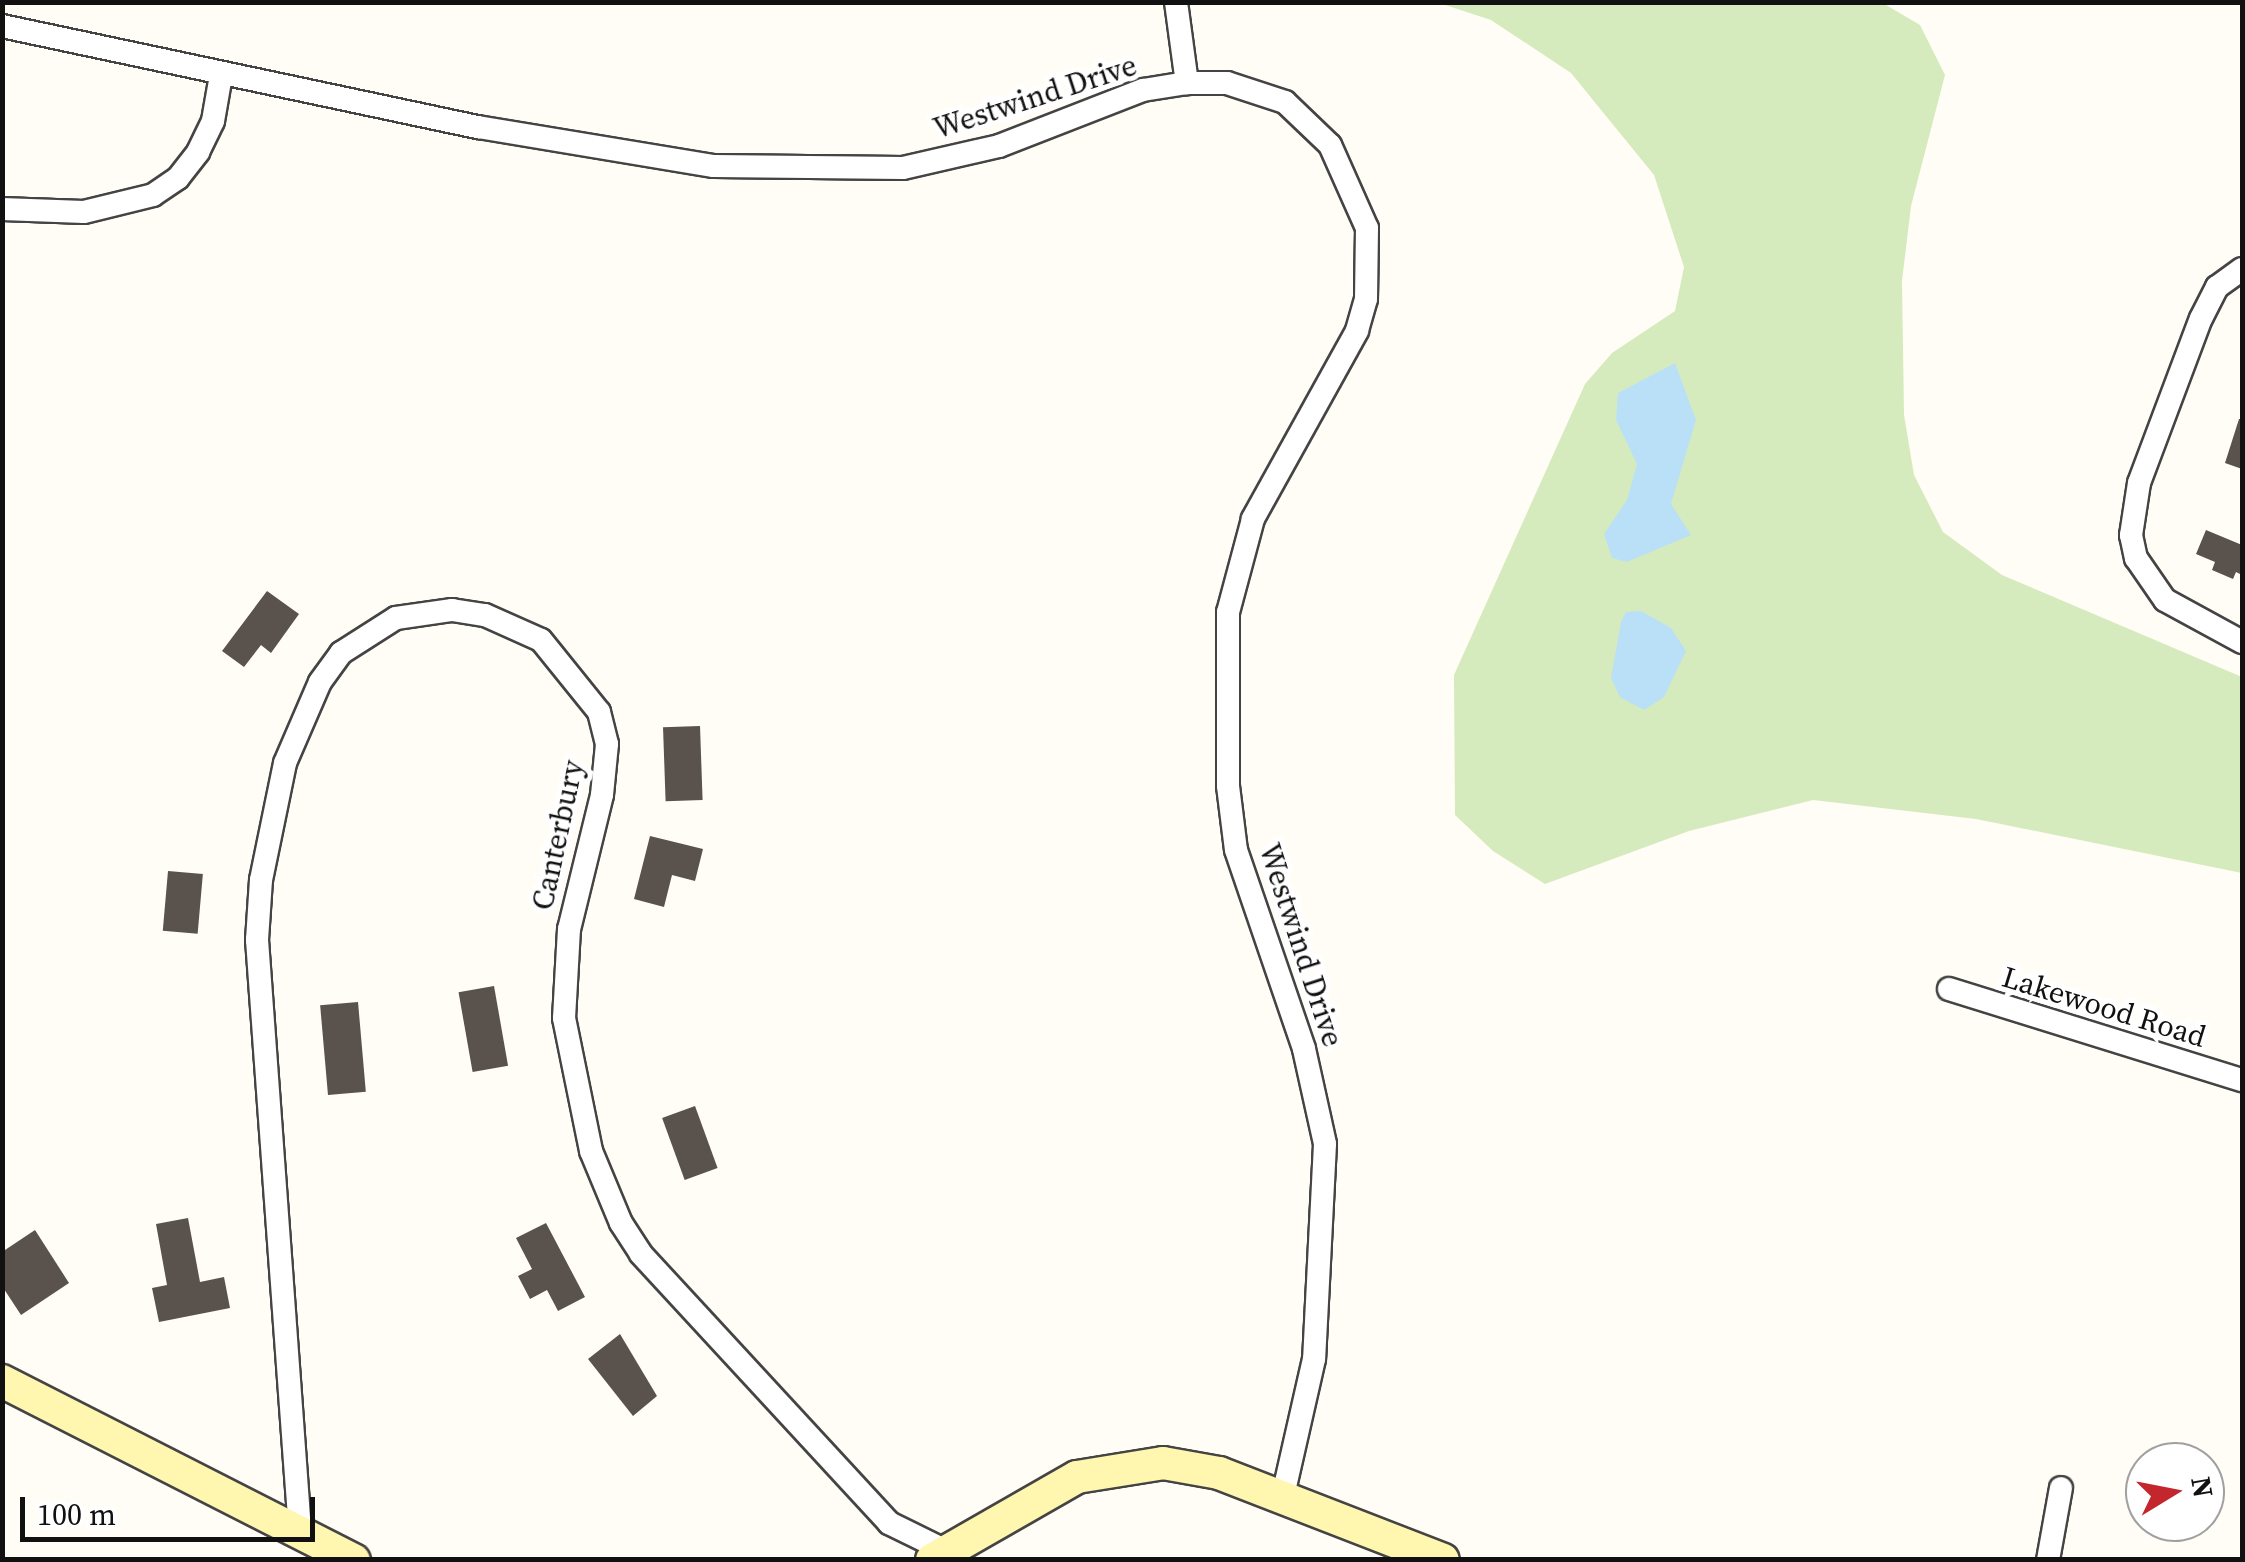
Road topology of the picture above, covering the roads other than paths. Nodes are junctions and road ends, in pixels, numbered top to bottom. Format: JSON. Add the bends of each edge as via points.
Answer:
{"nodes":[{"id":1,"x":1176,"y":2,"type":"edge"},
{"id":2,"x":2,"y":26,"type":"edge"},
{"id":3,"x":221,"y":75,"type":"junction"},
{"id":4,"x":1188,"y":83,"type":"junction"},
{"id":5,"x":2,"y":209,"type":"edge"},
{"id":6,"x":2242,"y":269,"type":"edge"},
{"id":7,"x":2242,"y":642,"type":"edge"},
{"id":8,"x":1949,"y":989,"type":"dead end"},
{"id":9,"x":2242,"y":1080,"type":"edge"},
{"id":10,"x":2,"y":1382,"type":"edge"},
{"id":11,"x":2061,"y":1488,"type":"dead end"},
{"id":12,"x":1283,"y":1496,"type":"junction"},
{"id":13,"x":300,"y":1531,"type":"junction"},
{"id":14,"x":938,"y":1555,"type":"edge"},
{"id":15,"x":354,"y":1560,"type":"edge"},
{"id":16,"x":1443,"y":1560,"type":"edge"},
{"id":17,"x":2048,"y":1560,"type":"edge"}],
"edges":[{"from":1,"to":4,"type":"street"},
{"from":2,"to":3,"type":"street","name":"Westwind Drive"},
{"from":3,"to":4,"type":"street","name":"Westwind Drive","via":[[714,166],[848,171],[953,158],[1143,90]]},
{"from":3,"to":5,"type":"street","via":[[213,121],[198,152],[153,195],[84,212]]},
{"from":4,"to":12,"type":"street","name":"Westwind Drive","via":[[1226,82],[1285,102],[1330,144],[1367,228],[1366,299],[1357,332],[1253,519],[1228,612],[1228,786],[1236,850],[1304,1049],[1326,1144],[1314,1359]]},
{"from":6,"to":7,"type":"street","via":[[2217,287],[2200,318],[2139,484],[2131,535],[2136,558],[2165,600]]},
{"from":8,"to":9,"type":"street","name":"Lakewood Road"},
{"from":10,"to":13,"type":"street"},
{"from":11,"to":17,"type":"street"},
{"from":12,"to":14,"type":"street","via":[[1163,1463],[1104,1469],[1077,1477]]},
{"from":12,"to":16,"type":"street"},
{"from":13,"to":14,"type":"street","name":"Canterbury","via":[[258,959],[260,880],[286,764],[340,652],[396,618],[452,610],[485,614],[541,640],[600,712],[607,744],[602,795],[569,929],[564,1018],[591,1150],[621,1223],[641,1254],[889,1523]]},
{"from":13,"to":15,"type":"street"}]}
